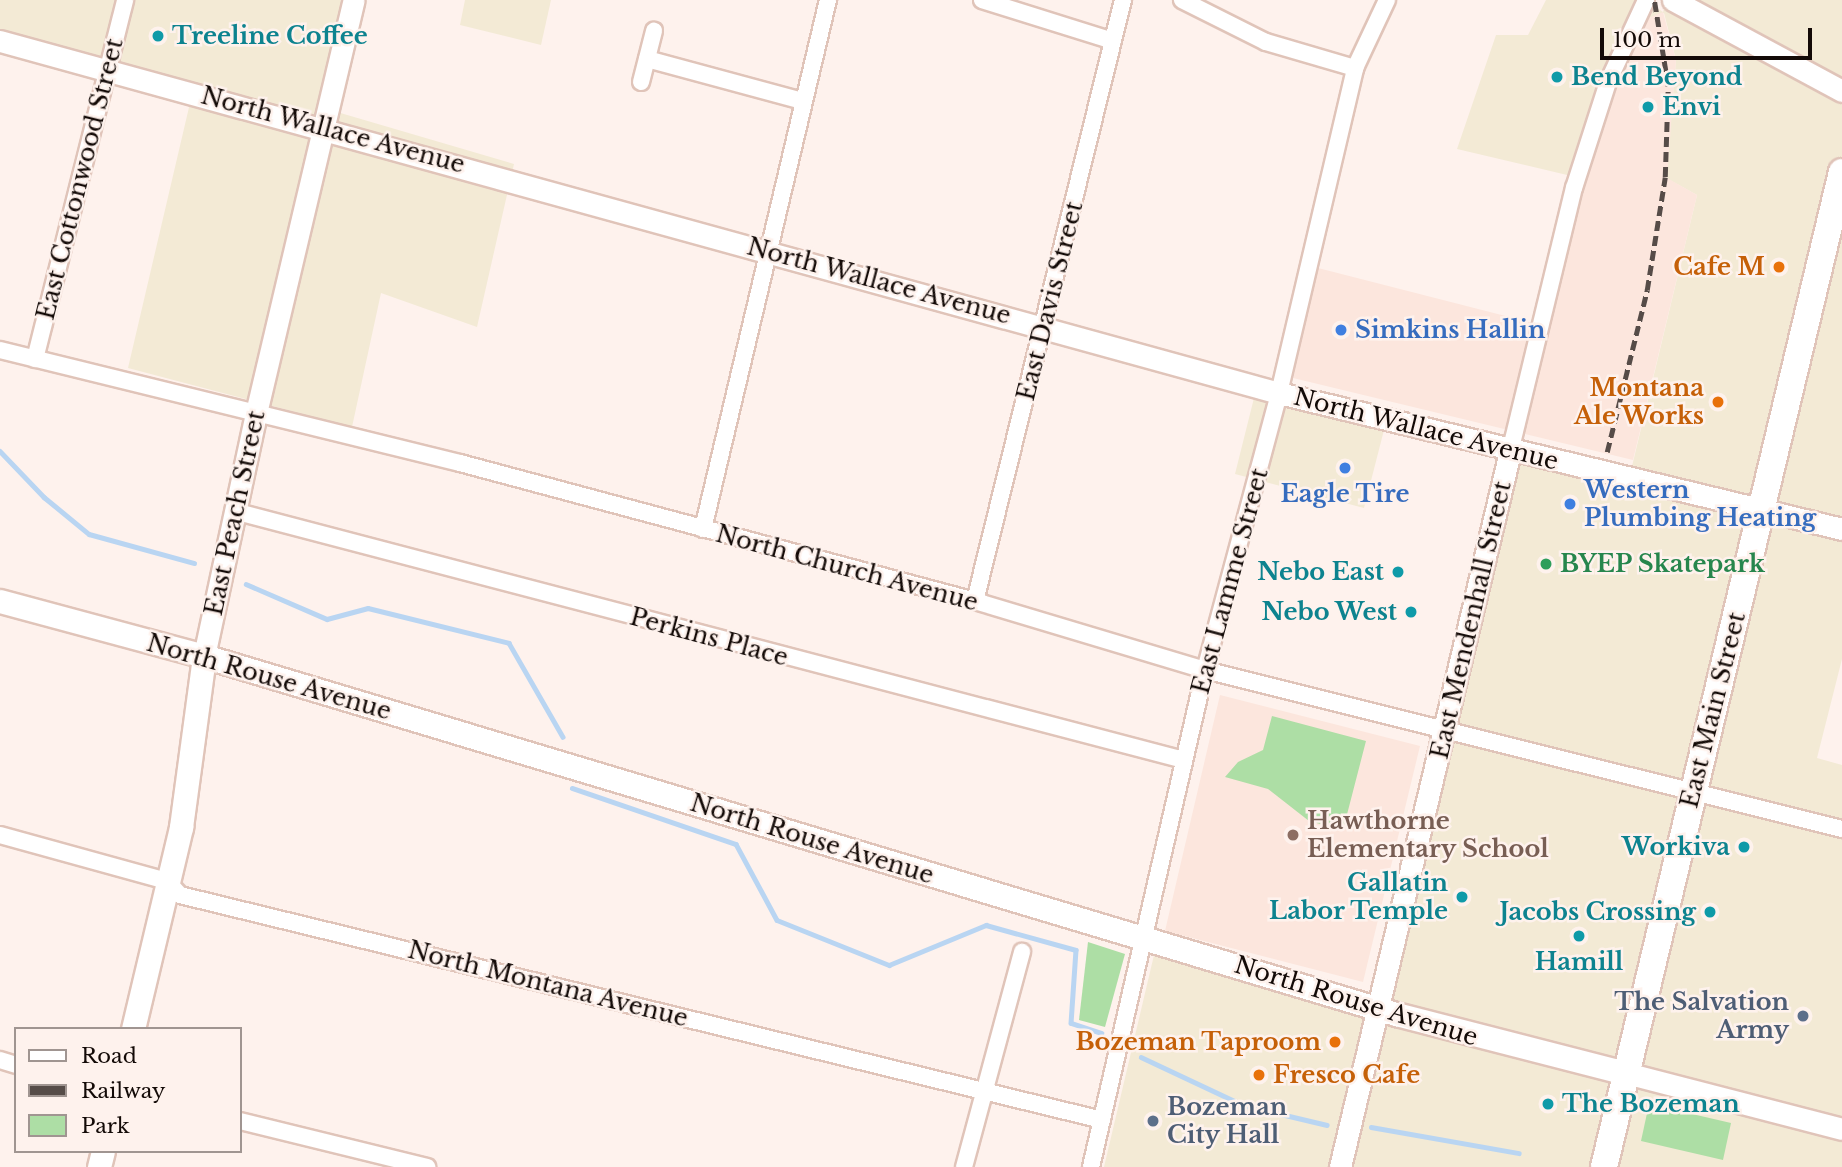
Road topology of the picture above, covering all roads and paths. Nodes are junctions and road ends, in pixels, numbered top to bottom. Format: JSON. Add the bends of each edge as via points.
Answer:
{"nodes":[{"id":1,"x":125,"y":0,"type":"edge"},
{"id":2,"x":355,"y":0,"type":"edge"},
{"id":3,"x":828,"y":0,"type":"edge"},
{"id":4,"x":982,"y":0,"type":"edge"},
{"id":5,"x":1123,"y":0,"type":"edge"},
{"id":6,"x":1182,"y":0,"type":"edge"},
{"id":7,"x":1387,"y":0,"type":"edge"},
{"id":8,"x":1646,"y":0,"type":"edge"},
{"id":9,"x":1673,"y":0,"type":"edge"},
{"id":10,"x":654,"y":31,"type":"dead end"},
{"id":11,"x":0,"y":41,"type":"edge"},
{"id":12,"x":1113,"y":41,"type":"junction"},
{"id":13,"x":647,"y":60,"type":"junction"},
{"id":14,"x":1355,"y":68,"type":"junction"},
{"id":15,"x":108,"y":70,"type":"junction"},
{"id":16,"x":641,"y":82,"type":"dead end"},
{"id":17,"x":1842,"y":91,"type":"edge"},
{"id":18,"x":803,"y":101,"type":"junction"},
{"id":19,"x":323,"y":128,"type":"junction"},
{"id":20,"x":1842,"y":172,"type":"edge"},
{"id":21,"x":768,"y":251,"type":"junction"},
{"id":22,"x":1044,"y":327,"type":"junction"},
{"id":23,"x":0,"y":350,"type":"edge"},
{"id":24,"x":35,"y":359,"type":"junction"},
{"id":25,"x":1279,"y":393,"type":"junction"},
{"id":26,"x":256,"y":413,"type":"junction"},
{"id":27,"x":1510,"y":452,"type":"junction"},
{"id":28,"x":1762,"y":509,"type":"junction"},
{"id":29,"x":234,"y":511,"type":"junction"},
{"id":30,"x":703,"y":529,"type":"junction"},
{"id":31,"x":1842,"y":529,"type":"edge"},
{"id":32,"x":0,"y":601,"type":"edge"},
{"id":33,"x":975,"y":601,"type":"junction"},
{"id":34,"x":204,"y":656,"type":"junction"},
{"id":35,"x":1206,"y":670,"type":"junction"},
{"id":36,"x":1444,"y":732,"type":"junction"},
{"id":37,"x":1185,"y":760,"type":"junction"},
{"id":38,"x":1693,"y":791,"type":"junction"},
{"id":39,"x":1842,"y":829,"type":"edge"},
{"id":40,"x":0,"y":835,"type":"edge"},
{"id":41,"x":167,"y":881,"type":"junction"},
{"id":42,"x":1143,"y":939,"type":"junction"},
{"id":43,"x":1022,"y":952,"type":"dead end"},
{"id":44,"x":1377,"y":1008,"type":"junction"},
{"id":45,"x":133,"y":1027,"type":"edge"},
{"id":46,"x":1626,"y":1073,"type":"junction"},
{"id":47,"x":984,"y":1091,"type":"junction"},
{"id":48,"x":242,"y":1121,"type":"edge"},
{"id":49,"x":1102,"y":1121,"type":"junction"},
{"id":50,"x":1842,"y":1129,"type":"edge"},
{"id":51,"x":427,"y":1167,"type":"edge"},
{"id":52,"x":964,"y":1167,"type":"edge"},
{"id":53,"x":1091,"y":1167,"type":"edge"},
{"id":54,"x":1340,"y":1167,"type":"edge"},
{"id":55,"x":1604,"y":1167,"type":"edge"}],
"edges":[{"from":1,"to":15,"type":"street","name":"East Cottonwood Street"},
{"from":2,"to":19,"type":"street","name":"East Peach Street"},
{"from":3,"to":18,"type":"street"},
{"from":4,"to":12,"type":"street"},
{"from":5,"to":12,"type":"street","name":"East Davis Street"},
{"from":6,"to":14,"type":"street","via":[[1266,42]]},
{"from":7,"to":14,"type":"street","name":"East Lamme Street"},
{"from":8,"to":27,"type":"street","name":"East Mendenhall Street","via":[[1608,82],[1573,188]]},
{"from":9,"to":17,"type":"street"},
{"from":10,"to":13,"type":"street"},
{"from":11,"to":15,"type":"street","name":"North Wallace Avenue"},
{"from":12,"to":22,"type":"street","name":"East Davis Street"},
{"from":13,"to":16,"type":"street"},
{"from":13,"to":18,"type":"street"},
{"from":14,"to":25,"type":"street","name":"East Lamme Street"},
{"from":15,"to":19,"type":"street","name":"North Wallace Avenue"},
{"from":15,"to":24,"type":"street","name":"East Cottonwood Street"},
{"from":18,"to":21,"type":"street"},
{"from":19,"to":21,"type":"street","name":"North Wallace Avenue"},
{"from":19,"to":26,"type":"street","name":"East Peach Street"},
{"from":20,"to":28,"type":"highway","name":"East Main Street"},
{"from":21,"to":22,"type":"street","name":"North Wallace Avenue"},
{"from":21,"to":30,"type":"street"},
{"from":22,"to":25,"type":"street","name":"North Wallace Avenue"},
{"from":22,"to":33,"type":"street","name":"East Davis Street"},
{"from":23,"to":24,"type":"street","name":"North Church Avenue"},
{"from":24,"to":26,"type":"street","name":"North Church Avenue"},
{"from":25,"to":27,"type":"street","name":"North Wallace Avenue"},
{"from":25,"to":35,"type":"street","name":"East Lamme Street"},
{"from":26,"to":29,"type":"street","name":"East Peach Street"},
{"from":26,"to":30,"type":"street","name":"North Church Avenue"},
{"from":27,"to":28,"type":"street","name":"North Wallace Avenue"},
{"from":27,"to":36,"type":"street","name":"East Mendenhall Street"},
{"from":28,"to":31,"type":"street","name":"North Wallace Avenue"},
{"from":28,"to":38,"type":"highway","name":"East Main Street"},
{"from":29,"to":34,"type":"street","name":"East Peach Street"},
{"from":29,"to":37,"type":"street","name":"Perkins Place"},
{"from":30,"to":33,"type":"street","name":"North Church Avenue"},
{"from":32,"to":34,"type":"main road","name":"North Rouse Avenue"},
{"from":33,"to":35,"type":"street","name":"North Church Avenue"},
{"from":34,"to":41,"type":"main road","name":"East Peach Street","via":[[181,827]]},
{"from":34,"to":42,"type":"main road","name":"North Rouse Avenue"},
{"from":35,"to":36,"type":"street","name":"North Church Avenue"},
{"from":35,"to":37,"type":"street","name":"East Lamme Street"},
{"from":36,"to":38,"type":"street","name":"North Church Avenue"},
{"from":36,"to":44,"type":"street","name":"East Mendenhall Street"},
{"from":37,"to":42,"type":"street","name":"East Lamme Street"},
{"from":38,"to":39,"type":"street","name":"North Church Avenue"},
{"from":38,"to":46,"type":"highway","name":"East Main Street"},
{"from":40,"to":41,"type":"street","name":"North Montana Avenue"},
{"from":41,"to":45,"type":"main road","name":"East Peach Street"},
{"from":41,"to":47,"type":"street","name":"North Montana Avenue","via":[[180,895]]},
{"from":42,"to":44,"type":"main road","name":"North Rouse Avenue"},
{"from":42,"to":49,"type":"street","name":"East Lamme Street"},
{"from":43,"to":47,"type":"street"},
{"from":44,"to":46,"type":"main road","name":"North Rouse Avenue"},
{"from":44,"to":54,"type":"street","name":"East Mendenhall Street"},
{"from":46,"to":50,"type":"street"},
{"from":46,"to":55,"type":"highway","name":"East Main Street"},
{"from":47,"to":49,"type":"street","name":"North Montana Avenue"},
{"from":47,"to":52,"type":"street"},
{"from":48,"to":51,"type":"street"},
{"from":49,"to":53,"type":"street","name":"East Lamme Street"}]}
